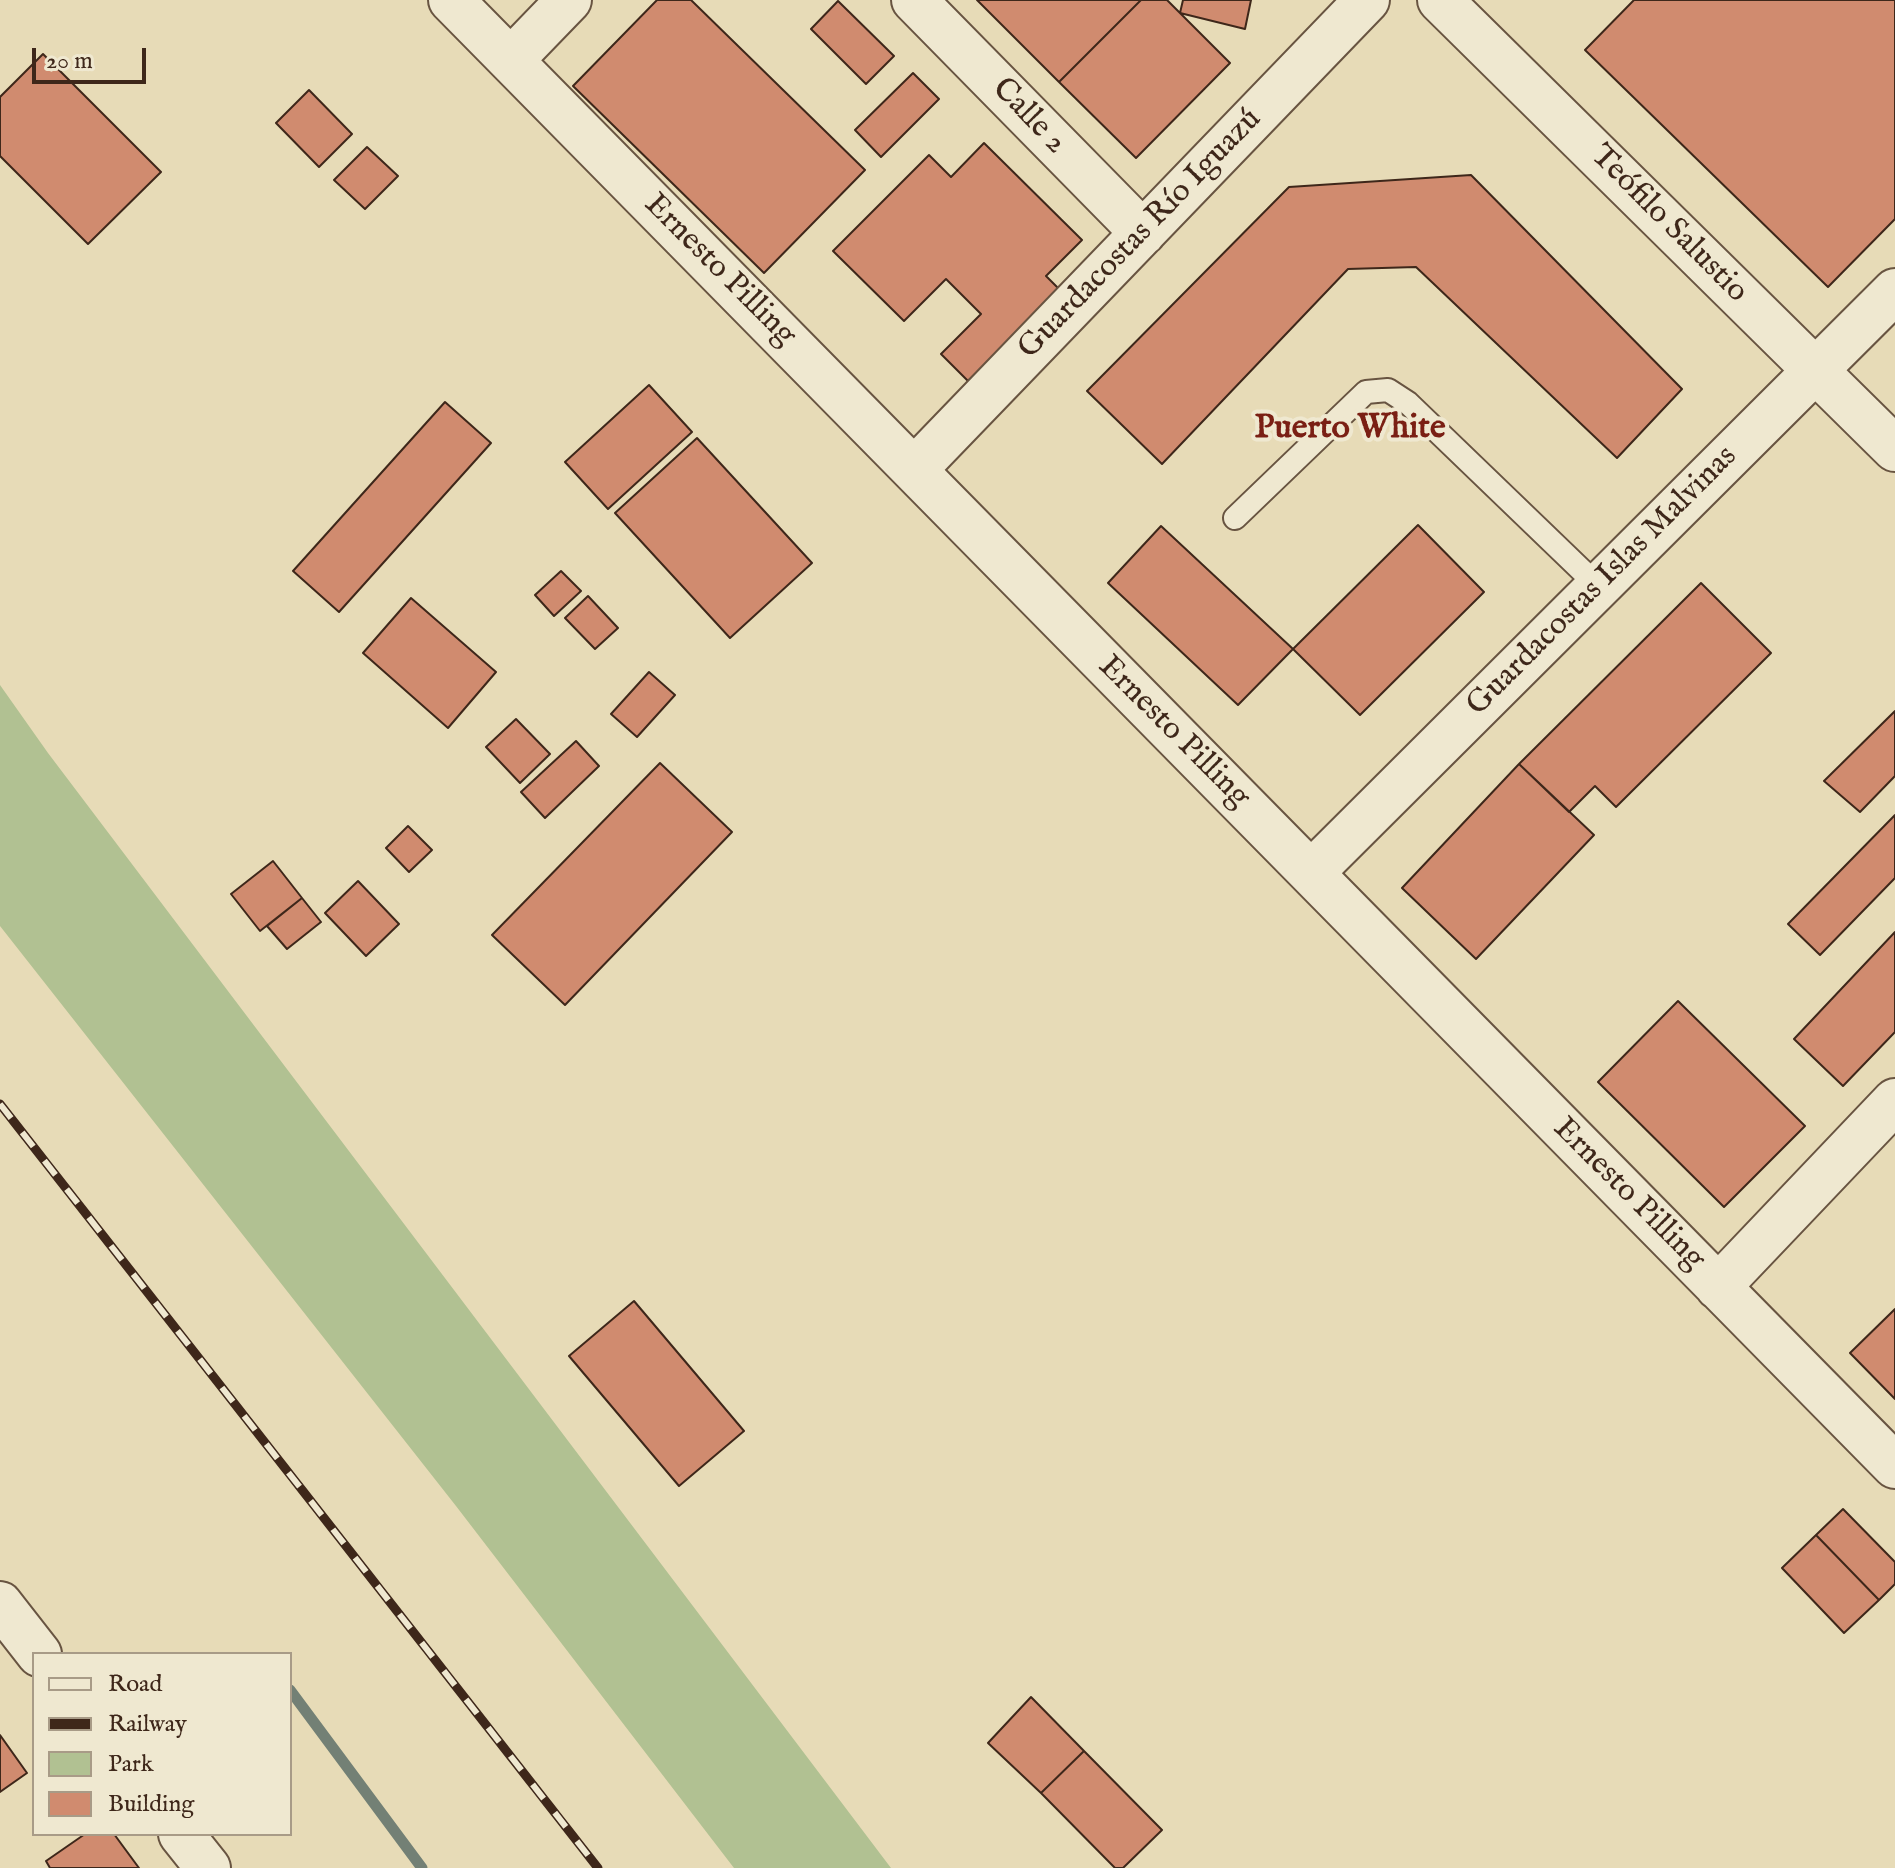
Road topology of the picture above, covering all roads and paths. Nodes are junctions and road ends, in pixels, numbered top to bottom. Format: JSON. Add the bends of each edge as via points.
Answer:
{"nodes":[{"id":1,"x":451,"y":0,"type":"edge"},
{"id":2,"x":569,"y":0,"type":"edge"},
{"id":3,"x":914,"y":0,"type":"edge"},
{"id":4,"x":1367,"y":0,"type":"edge"},
{"id":5,"x":1440,"y":0,"type":"edge"},
{"id":6,"x":511,"y":60,"type":"junction"},
{"id":7,"x":1143,"y":233,"type":"junction"},
{"id":8,"x":1895,"y":291,"type":"edge"},
{"id":9,"x":1815,"y":371,"type":"junction"},
{"id":10,"x":1895,"y":449,"type":"edge"},
{"id":11,"x":914,"y":470,"type":"junction"},
{"id":12,"x":1235,"y":518,"type":"dead end"},
{"id":13,"x":1598,"y":586,"type":"junction"},
{"id":14,"x":1311,"y":873,"type":"junction"},
{"id":15,"x":1895,"y":1101,"type":"edge"},
{"id":16,"x":1718,"y":1287,"type":"junction"},
{"id":17,"x":1895,"y":1466,"type":"edge"},
{"id":18,"x":0,"y":1604,"type":"edge"},
{"id":19,"x":37,"y":1652,"type":"edge"},
{"id":20,"x":183,"y":1836,"type":"edge"},
{"id":21,"x":208,"y":1868,"type":"edge"}],
"edges":[{"from":1,"to":6,"type":"street","name":"Ernesto Pilling"},
{"from":2,"to":6,"type":"street"},
{"from":3,"to":7,"type":"street","name":"Calle 2"},
{"from":4,"to":7,"type":"street","name":"Guardacostas Río Iguazú"},
{"from":5,"to":9,"type":"street","name":"Teófilo Salustio"},
{"from":6,"to":11,"type":"street","name":"Ernesto Pilling"},
{"from":7,"to":11,"type":"street","name":"Guardacostas Río Iguazú"},
{"from":8,"to":9,"type":"street","name":"Guardacostas Islas Malvinas"},
{"from":9,"to":10,"type":"street","name":"Teófilo Salustio"},
{"from":9,"to":13,"type":"street","name":"Guardacostas Islas Malvinas"},
{"from":11,"to":14,"type":"street","name":"Ernesto Pilling"},
{"from":12,"to":13,"type":"lane","via":[[1366,392],[1388,390],[1408,403]]},
{"from":13,"to":14,"type":"street","name":"Guardacostas Islas Malvinas"},
{"from":14,"to":16,"type":"street","name":"Ernesto Pilling"},
{"from":15,"to":16,"type":"street"},
{"from":16,"to":17,"type":"street","name":"Ernesto Pilling"},
{"from":18,"to":19,"type":"street"},
{"from":20,"to":21,"type":"street"}]}
